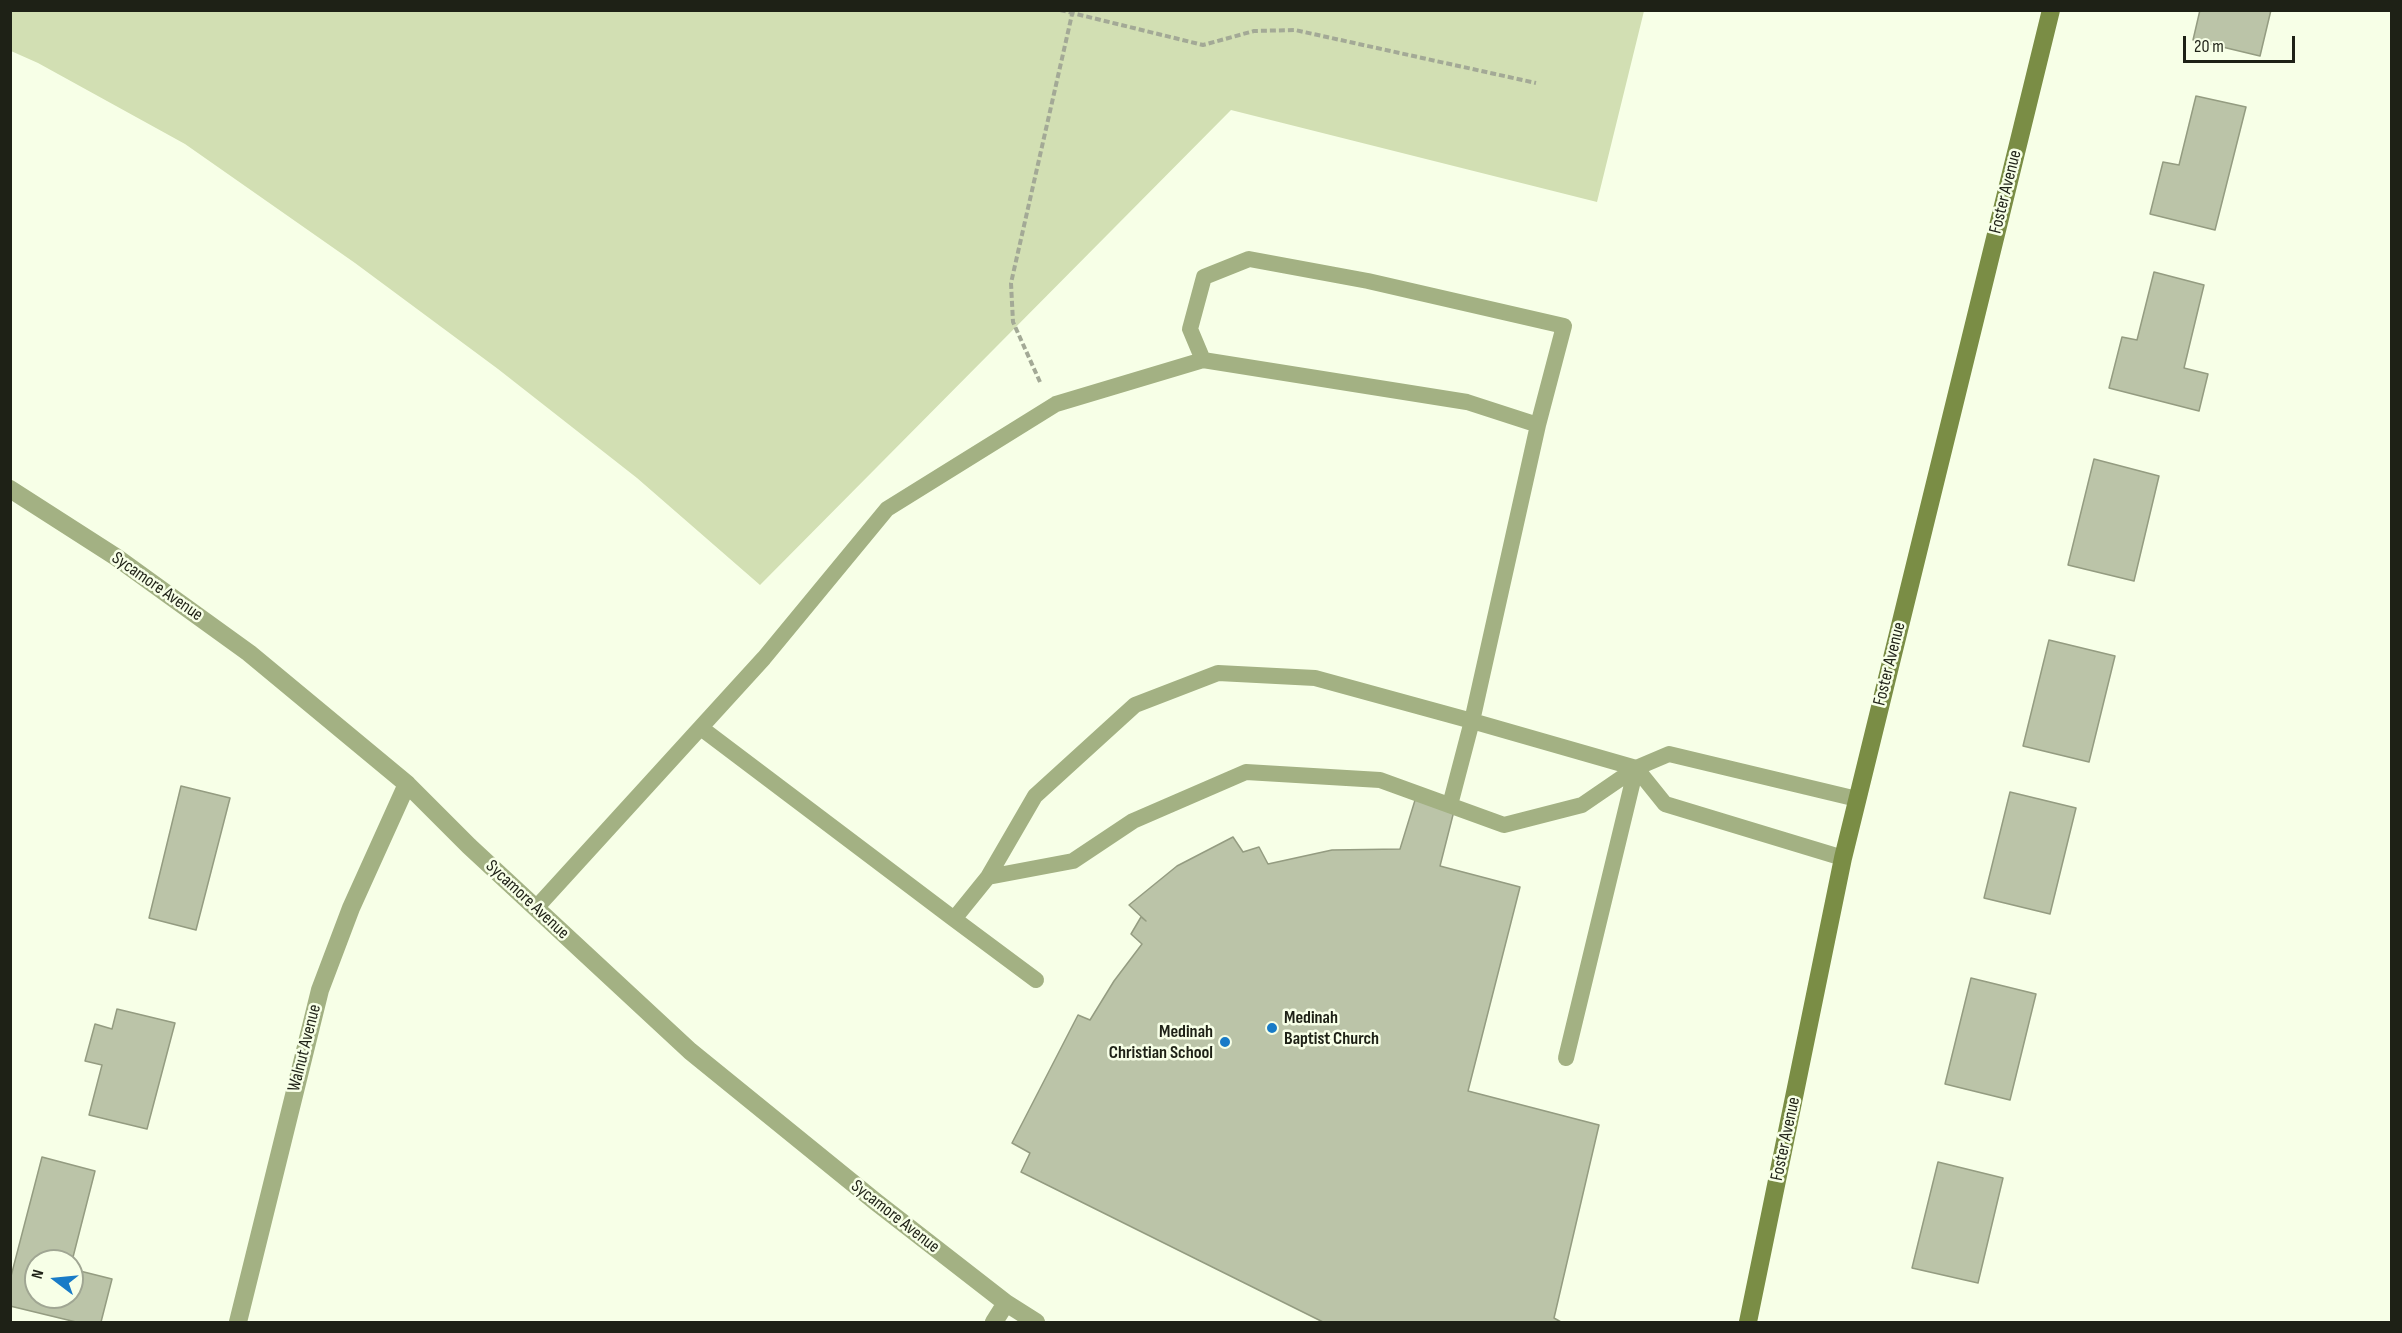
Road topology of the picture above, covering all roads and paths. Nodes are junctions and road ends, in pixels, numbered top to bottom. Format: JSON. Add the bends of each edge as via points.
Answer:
{"nodes":[{"id":1,"x":1060,"y":10,"type":"edge"},
{"id":2,"x":2051,"y":10,"type":"edge"},
{"id":3,"x":1072,"y":12,"type":"edge"},
{"id":4,"x":1536,"y":83,"type":"dead end"},
{"id":5,"x":1203,"y":360,"type":"junction"},
{"id":6,"x":1052,"y":407,"type":"junction"},
{"id":7,"x":1538,"y":425,"type":"junction"},
{"id":8,"x":10,"y":489,"type":"edge"},
{"id":9,"x":1472,"y":721,"type":"junction"},
{"id":10,"x":701,"y":728,"type":"junction"},
{"id":11,"x":1636,"y":768,"type":"junction"},
{"id":12,"x":407,"y":784,"type":"junction"},
{"id":13,"x":1857,"y":799,"type":"junction"},
{"id":14,"x":1450,"y":805,"type":"junction"},
{"id":15,"x":1843,"y":858,"type":"junction"},
{"id":16,"x":988,"y":877,"type":"junction"},
{"id":17,"x":536,"y":908,"type":"junction"},
{"id":18,"x":954,"y":919,"type":"junction"},
{"id":19,"x":1036,"y":980,"type":"dead end"},
{"id":20,"x":1566,"y":1058,"type":"dead end"},
{"id":21,"x":1006,"y":1303,"type":"junction"},
{"id":22,"x":238,"y":1323,"type":"edge"},
{"id":23,"x":994,"y":1323,"type":"edge"},
{"id":24,"x":1036,"y":1323,"type":"edge"},
{"id":25,"x":1748,"y":1323,"type":"edge"}],
"edges":[{"from":1,"to":3,"type":"path"},
{"from":2,"to":13,"type":"street","name":"Foster Avenue"},
{"from":3,"to":4,"type":"path","via":[[1203,45],[1254,31],[1295,30]]},
{"from":3,"to":6,"type":"path","via":[[1011,283],[1013,322]]},
{"from":5,"to":6,"type":"lane"},
{"from":5,"to":7,"type":"lane","via":[[1467,402]]},
{"from":5,"to":7,"type":"lane","via":[[1190,329],[1204,277],[1249,259],[1368,281],[1564,326]]},
{"from":6,"to":10,"type":"lane","via":[[887,509]]},
{"from":7,"to":9,"type":"lane"},
{"from":8,"to":12,"type":"street","name":"Sycamore Avenue","via":[[116,557],[249,652]]},
{"from":9,"to":11,"type":"lane"},
{"from":9,"to":14,"type":"lane"},
{"from":9,"to":16,"type":"lane","via":[[1315,678],[1218,673],[1135,705],[1035,796]]},
{"from":10,"to":17,"type":"lane"},
{"from":10,"to":18,"type":"lane"},
{"from":11,"to":13,"type":"lane","via":[[1669,754]]},
{"from":11,"to":14,"type":"lane","via":[[1581,805],[1504,825]]},
{"from":11,"to":15,"type":"lane","via":[[1665,804]]},
{"from":11,"to":20,"type":"lane"},
{"from":12,"to":17,"type":"street","name":"Sycamore Avenue"},
{"from":12,"to":22,"type":"street","name":"Walnut Avenue","via":[[351,908],[320,990]]},
{"from":13,"to":15,"type":"street","name":"Foster Avenue"},
{"from":14,"to":16,"type":"lane","via":[[1380,780],[1246,772],[1133,821],[1073,861]]},
{"from":15,"to":25,"type":"street","name":"Foster Avenue"},
{"from":16,"to":18,"type":"lane"},
{"from":17,"to":21,"type":"street","name":"Sycamore Avenue","via":[[690,1051]]},
{"from":18,"to":19,"type":"lane"},
{"from":21,"to":23,"type":"street"},
{"from":21,"to":24,"type":"street","name":"Sycamore Avenue"}]}
